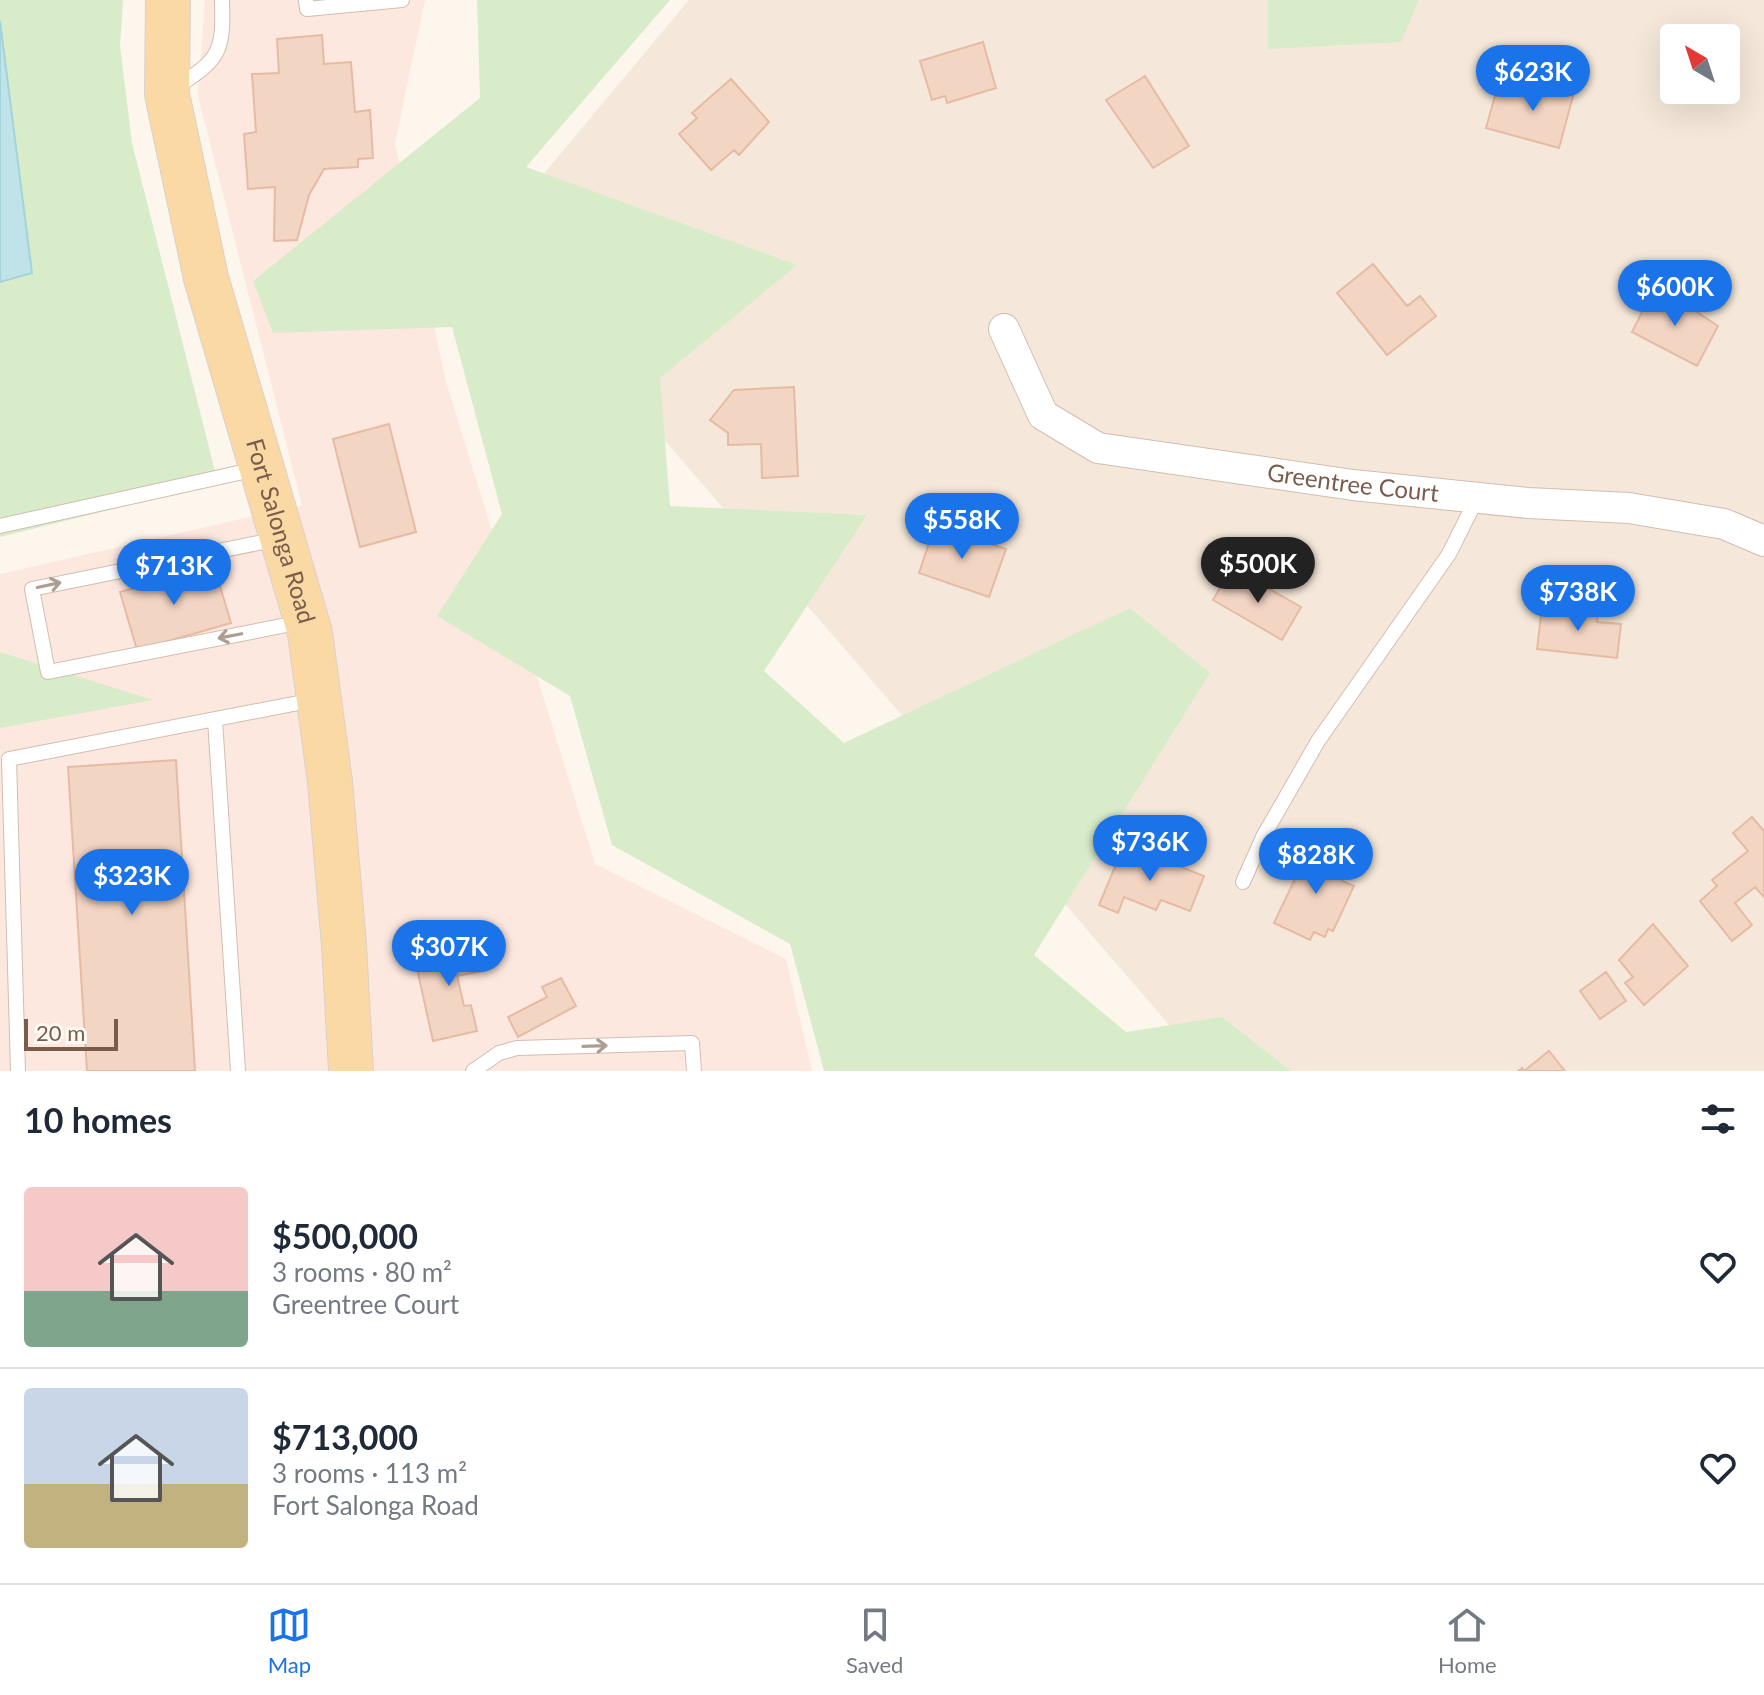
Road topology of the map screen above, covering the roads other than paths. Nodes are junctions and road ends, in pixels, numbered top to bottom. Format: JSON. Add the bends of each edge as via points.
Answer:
{"nodes":[{"id":1,"x":168,"y":0,"type":"edge"},
{"id":2,"x":222,"y":0,"type":"edge"},
{"id":3,"x":306,"y":0,"type":"edge"},
{"id":4,"x":402,"y":0,"type":"edge"},
{"id":5,"x":167,"y":94,"type":"junction"},
{"id":6,"x":1004,"y":329,"type":"dead end"},
{"id":7,"x":260,"y":468,"type":"junction"},
{"id":8,"x":1477,"y":498,"type":"junction"},
{"id":9,"x":0,"y":526,"type":"edge"},
{"id":10,"x":282,"y":538,"type":"junction"},
{"id":11,"x":1764,"y":541,"type":"edge"},
{"id":12,"x":307,"y":621,"type":"junction"},
{"id":13,"x":319,"y":699,"type":"junction"},
{"id":14,"x":215,"y":720,"type":"junction"},
{"id":15,"x":1243,"y":882,"type":"dead end"},
{"id":16,"x":18,"y":1071,"type":"edge"},
{"id":17,"x":238,"y":1071,"type":"edge"},
{"id":18,"x":351,"y":1071,"type":"edge"},
{"id":19,"x":473,"y":1071,"type":"edge"},
{"id":20,"x":694,"y":1071,"type":"edge"}],
"edges":[{"from":1,"to":5,"type":"main road","name":"Fort Salonga Road"},
{"from":2,"to":5,"type":"lane","via":[[223,32],[214,62]]},
{"from":3,"to":4,"type":"lane","via":[[307,9]]},
{"from":5,"to":7,"type":"main road","name":"Fort Salonga Road","via":[[206,278]]},
{"from":6,"to":8,"type":"street","name":"Greentree Court","via":[[1043,415],[1098,448]]},
{"from":7,"to":9,"type":"lane"},
{"from":7,"to":10,"type":"main road","name":"Fort Salonga Road"},
{"from":8,"to":11,"type":"street","name":"Greentree Court","via":[[1629,508],[1724,524]]},
{"from":8,"to":15,"type":"lane","via":[[1449,554],[1318,741]]},
{"from":10,"to":12,"type":"main road","name":"Fort Salonga Road"},
{"from":12,"to":10,"type":"lane","one_way":true,"via":[[48,672],[32,589]]},
{"from":12,"to":13,"type":"main road","name":"Fort Salonga Road"},
{"from":13,"to":14,"type":"lane"},
{"from":13,"to":18,"type":"main road","name":"Fort Salonga Road","via":[[343,930]]},
{"from":14,"to":16,"type":"lane","via":[[9,759]]},
{"from":14,"to":17,"type":"lane"},
{"from":19,"to":20,"type":"lane","one_way":true,"via":[[517,1048],[692,1043]]}]}
